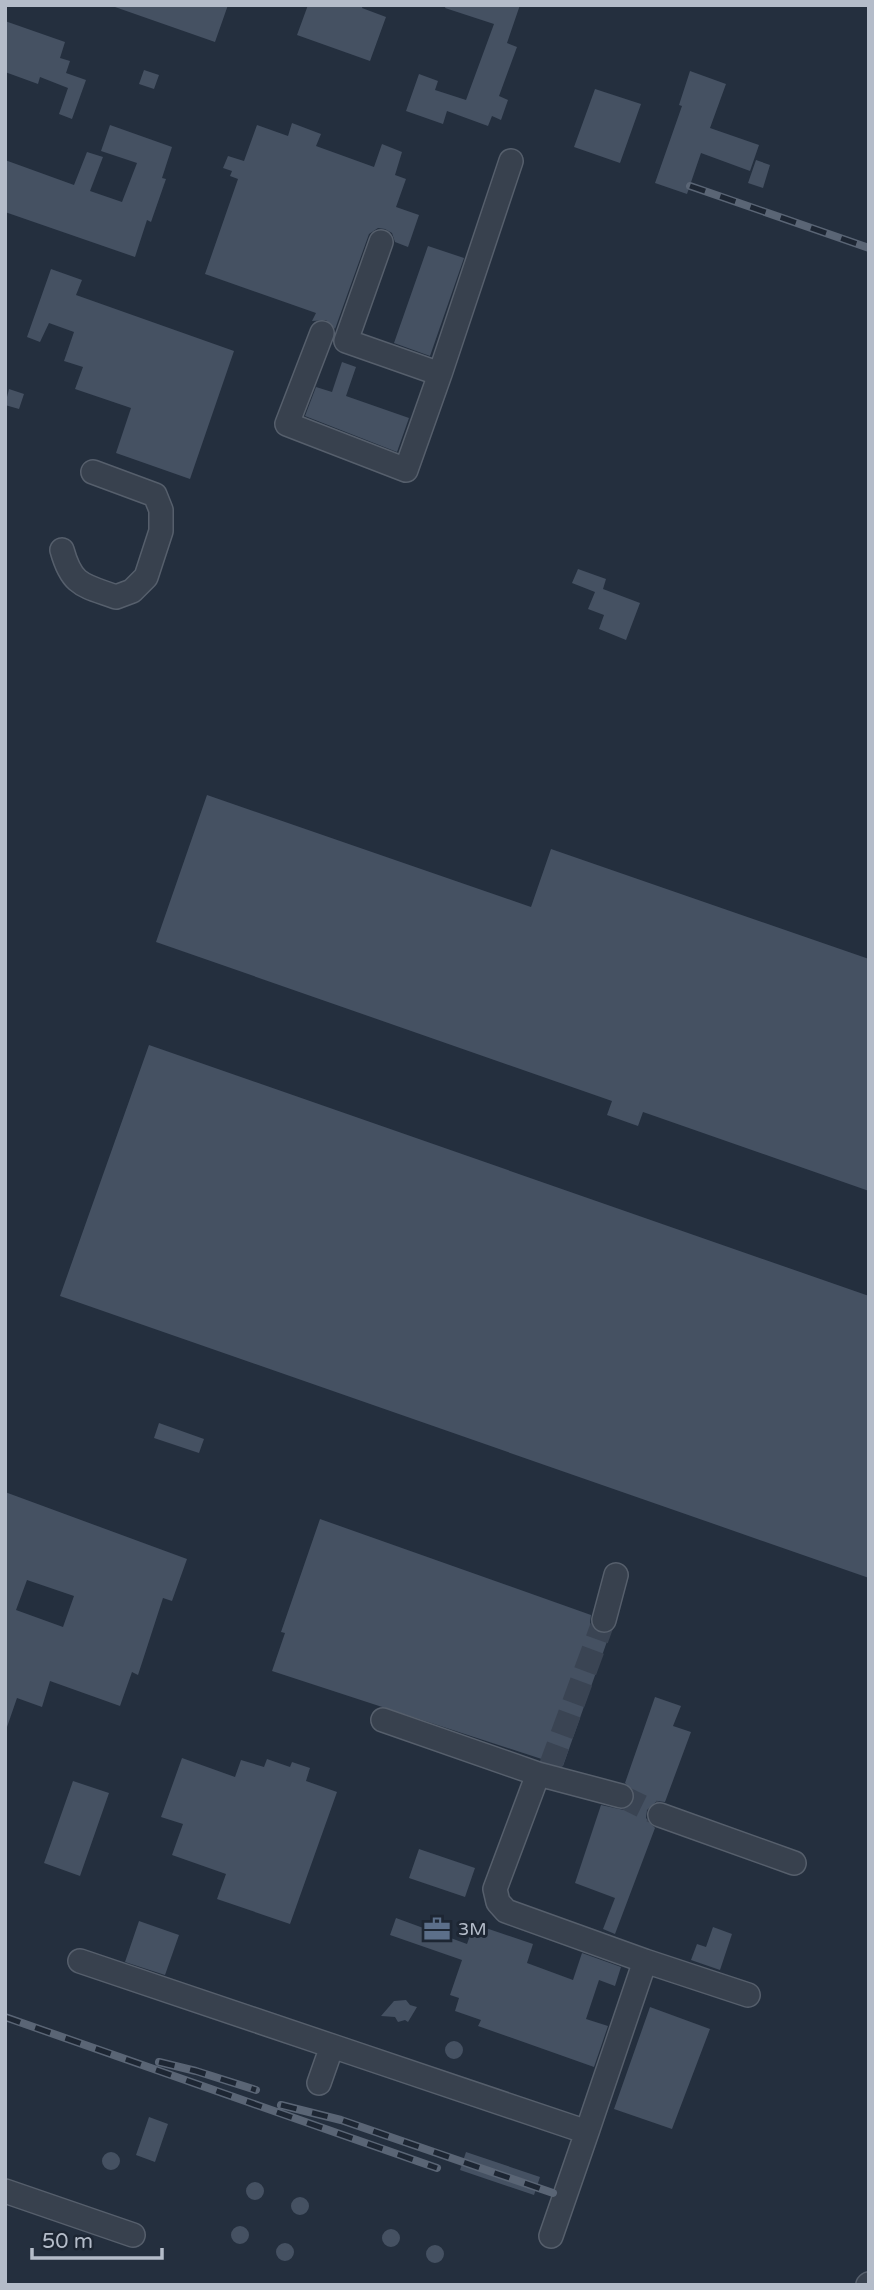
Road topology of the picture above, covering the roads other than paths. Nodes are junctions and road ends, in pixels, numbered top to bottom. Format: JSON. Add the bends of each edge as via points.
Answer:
{"nodes":[{"id":1,"x":511,"y":161,"type":"dead end"},
{"id":2,"x":381,"y":242,"type":"dead end"},
{"id":3,"x":322,"y":333,"type":"dead end"},
{"id":4,"x":440,"y":374,"type":"junction"},
{"id":5,"x":93,"y":472,"type":"dead end"},
{"id":6,"x":62,"y":550,"type":"dead end"},
{"id":7,"x":616,"y":1575,"type":"dead end"},
{"id":8,"x":604,"y":1620,"type":"tunnel mouth"},
{"id":9,"x":383,"y":1720,"type":"dead end"},
{"id":10,"x":545,"y":1772,"type":"junction"},
{"id":11,"x":621,"y":1796,"type":"tunnel mouth"},
{"id":12,"x":660,"y":1815,"type":"tunnel mouth"},
{"id":13,"x":794,"y":1863,"type":"dead end"},
{"id":14,"x":645,"y":1961,"type":"junction"},
{"id":15,"x":80,"y":1962,"type":"dead end"},
{"id":16,"x":748,"y":1995,"type":"dead end"},
{"id":17,"x":331,"y":2046,"type":"junction"},
{"id":18,"x":319,"y":2083,"type":"dead end"},
{"id":19,"x":587,"y":2132,"type":"junction"},
{"id":20,"x":5,"y":2191,"type":"edge"},
{"id":21,"x":133,"y":2235,"type":"dead end"},
{"id":22,"x":551,"y":2236,"type":"dead end"}],
"edges":[{"from":1,"to":4,"type":"lane"},
{"from":2,"to":4,"type":"lane","via":[[346,341]]},
{"from":3,"to":4,"type":"lane","via":[[287,424],[406,470]]},
{"from":5,"to":6,"type":"lane","via":[[155,495],[161,531],[146,577],[116,597],[74,580]]},
{"from":7,"to":8,"type":"lane"},
{"from":9,"to":10,"type":"lane"},
{"from":10,"to":11,"type":"lane"},
{"from":10,"to":14,"type":"lane","via":[[495,1889],[498,1902],[506,1911]]},
{"from":12,"to":13,"type":"lane"},
{"from":14,"to":16,"type":"lane"},
{"from":14,"to":19,"type":"lane"},
{"from":15,"to":17,"type":"lane"},
{"from":17,"to":18,"type":"lane"},
{"from":17,"to":19,"type":"lane"},
{"from":19,"to":22,"type":"lane"},
{"from":20,"to":21,"type":"lane"}]}
